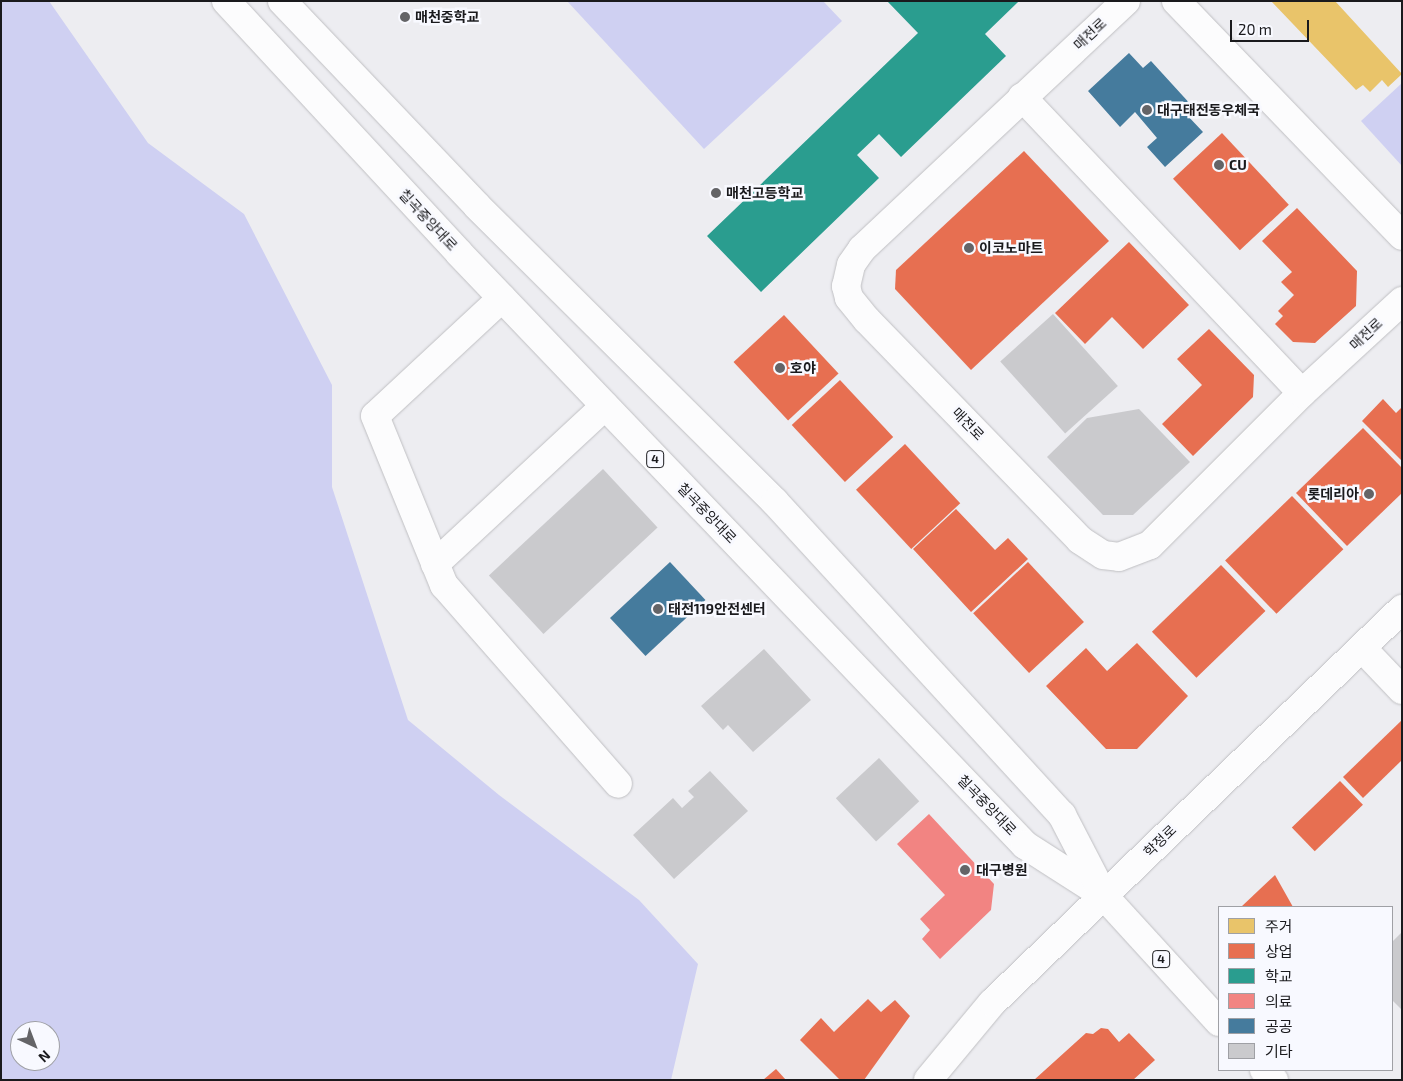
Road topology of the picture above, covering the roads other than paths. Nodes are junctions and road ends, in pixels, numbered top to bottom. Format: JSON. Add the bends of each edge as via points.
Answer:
{"nodes":[{"id":1,"x":226,"y":1,"type":"edge"},
{"id":2,"x":282,"y":1,"type":"edge"},
{"id":3,"x":1126,"y":1,"type":"edge"},
{"id":4,"x":1176,"y":1,"type":"edge"},
{"id":5,"x":1022,"y":97,"type":"junction"},
{"id":6,"x":1402,"y":236,"type":"edge"},
{"id":7,"x":502,"y":298,"type":"junction"},
{"id":8,"x":1402,"y":301,"type":"edge"},
{"id":9,"x":1302,"y":393,"type":"junction"},
{"id":10,"x":605,"y":406,"type":"junction"},
{"id":11,"x":435,"y":564,"type":"junction"},
{"id":12,"x":1402,"y":610,"type":"edge"},
{"id":13,"x":1362,"y":648,"type":"junction"},
{"id":14,"x":1402,"y":690,"type":"edge"},
{"id":15,"x":618,"y":784,"type":"dead end"},
{"id":16,"x":1103,"y":895,"type":"junction"},
{"id":17,"x":1218,"y":1021,"type":"edge"},
{"id":18,"x":1265,"y":1071,"type":"edge"},
{"id":19,"x":928,"y":1080,"type":"edge"},
{"id":20,"x":1274,"y":1080,"type":"edge"}],
"edges":[{"from":1,"to":7,"type":"main road","name":"칠곡중앙대로","number":"4"},
{"from":2,"to":16,"type":"main road","name":"칠곡중앙대로","number":"4","via":[[477,206],[775,502],[1062,815]]},
{"from":3,"to":5,"type":"main road","name":"매전로"},
{"from":4,"to":6,"type":"main road"},
{"from":5,"to":9,"type":"main road"},
{"from":5,"to":9,"type":"main road","name":"매전로","via":[[862,249],[851,265],[846,286],[849,298],[867,320],[1080,540],[1103,555],[1119,557],[1150,545]]},
{"from":7,"to":10,"type":"main road","name":"칠곡중앙대로","number":"4"},
{"from":7,"to":11,"type":"main road","via":[[375,416]]},
{"from":8,"to":9,"type":"main road","name":"매전로"},
{"from":10,"to":11,"type":"main road"},
{"from":10,"to":16,"type":"main road","name":"칠곡중앙대로","number":"4","via":[[1025,845]]},
{"from":11,"to":15,"type":"main road","via":[[444,585]]},
{"from":12,"to":13,"type":"main road","name":"학정로"},
{"from":13,"to":14,"type":"main road"},
{"from":13,"to":16,"type":"main road","name":"학정로"},
{"from":16,"to":17,"type":"main road","name":"칠곡중앙대로","number":"4"},
{"from":16,"to":19,"type":"main road","name":"학정로","via":[[992,1002]]},
{"from":18,"to":20,"type":"main road"}]}
